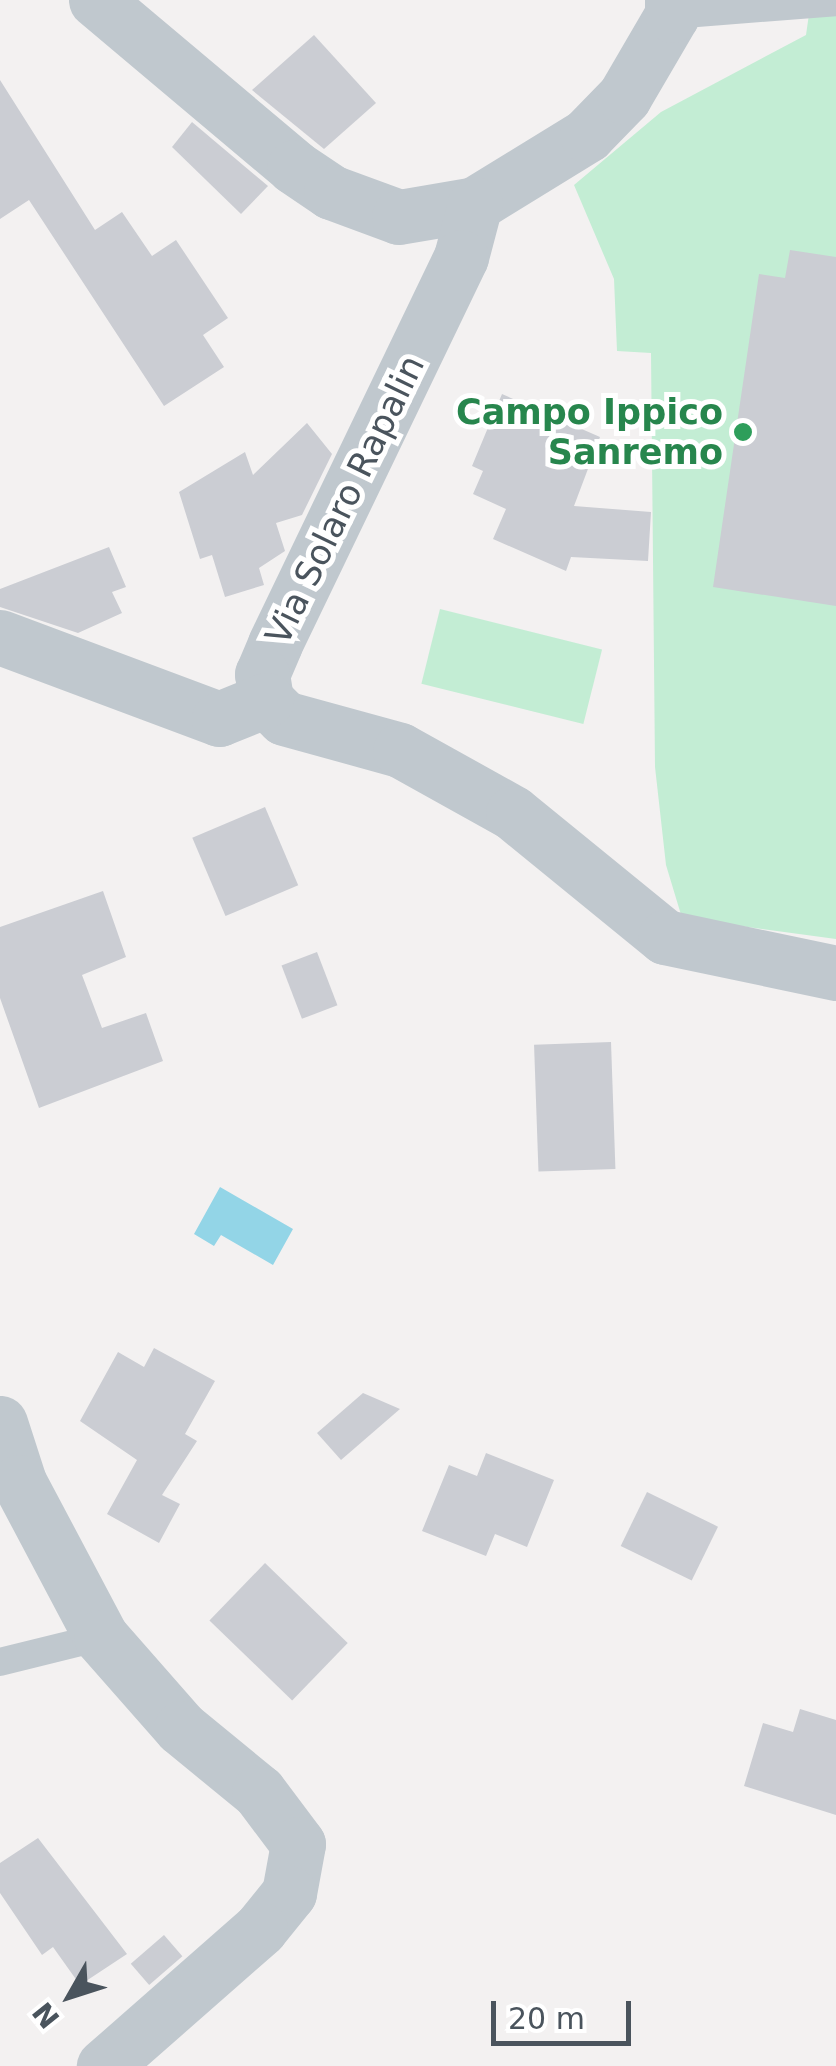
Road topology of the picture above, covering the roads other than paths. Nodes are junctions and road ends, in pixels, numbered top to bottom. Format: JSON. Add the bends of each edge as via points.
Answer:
{"nodes":[{"id":1,"x":96,"y":0,"type":"edge"},
{"id":2,"x":836,"y":2,"type":"edge"},
{"id":3,"x":672,"y":7,"type":"edge"},
{"id":4,"x":475,"y":204,"type":"junction"},
{"id":5,"x":0,"y":637,"type":"edge"},
{"id":6,"x":266,"y":700,"type":"junction"},
{"id":7,"x":836,"y":972,"type":"edge"},
{"id":8,"x":0,"y":1423,"type":"edge"},
{"id":9,"x":101,"y":1637,"type":"junction"},
{"id":10,"x":0,"y":1662,"type":"edge"},
{"id":11,"x":104,"y":2066,"type":"edge"}],
"edges":[{"from":1,"to":4,"type":"street","via":[[331,192],[399,217]]},
{"from":2,"to":3,"type":"lane"},
{"from":3,"to":4,"type":"street","via":[[624,96],[587,135]]},
{"from":4,"to":6,"type":"street","name":"Via Solaro Rapalin","via":[[461,256],[274,644],[262,674]]},
{"from":5,"to":6,"type":"street","via":[[219,718]]},
{"from":6,"to":7,"type":"street","via":[[284,718],[400,750],[513,812],[665,937]]},
{"from":8,"to":9,"type":"street","via":[[19,1482]]},
{"from":9,"to":10,"type":"lane"},
{"from":9,"to":11,"type":"street","via":[[180,1728],[260,1792],[298,1844],[289,1893],[260,1929]]}]}
